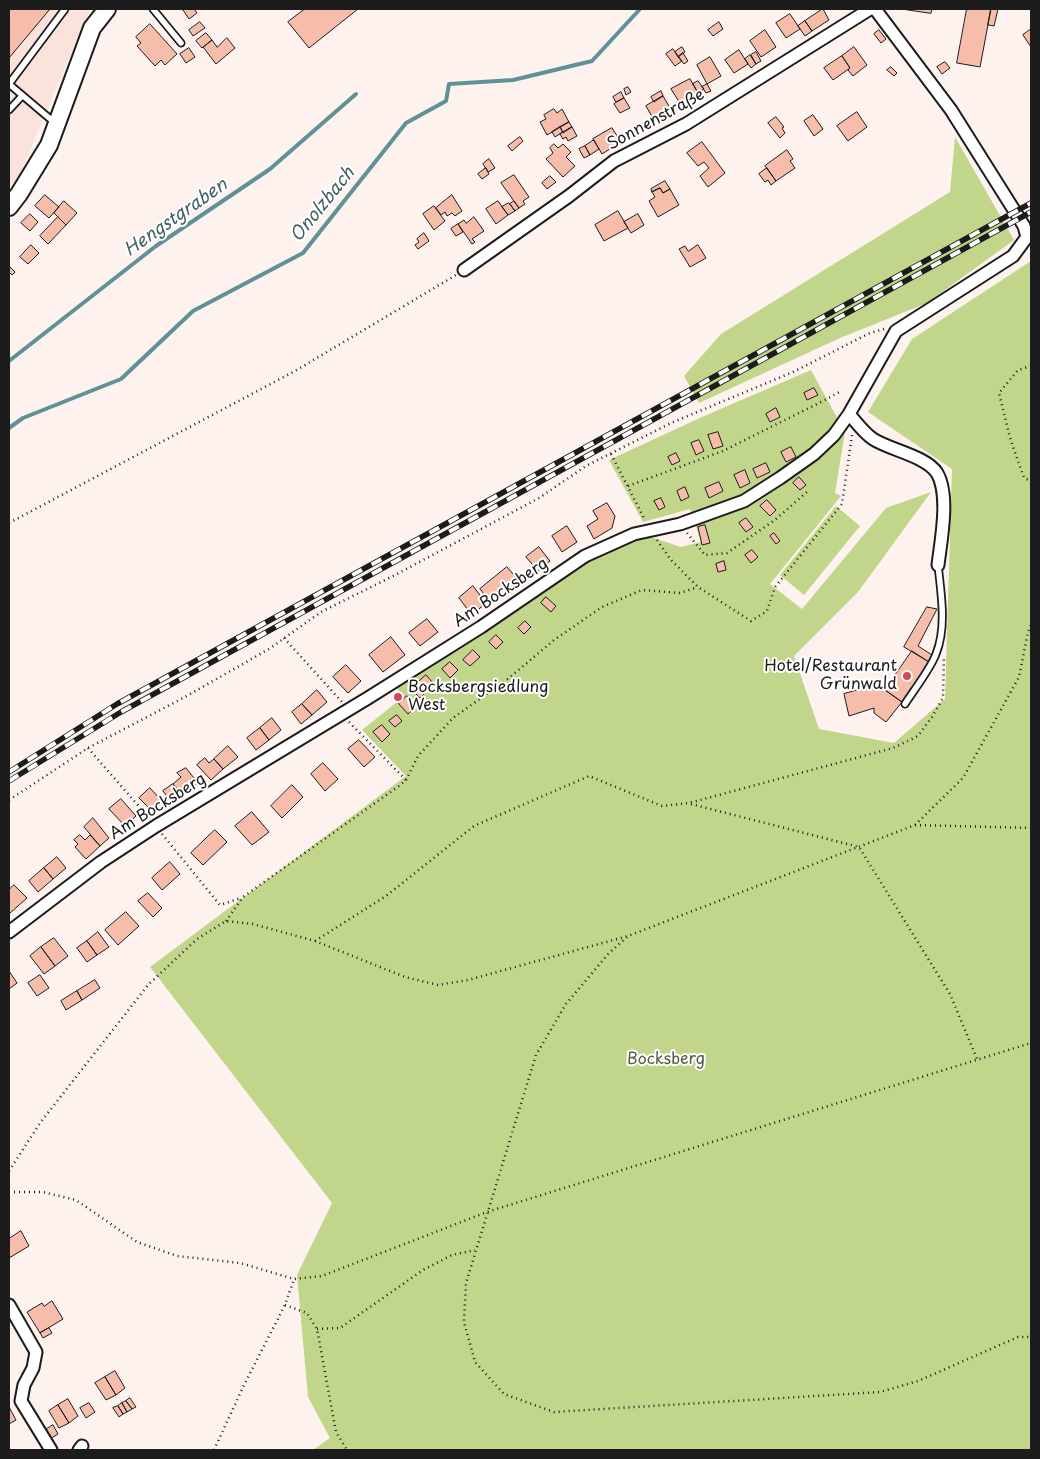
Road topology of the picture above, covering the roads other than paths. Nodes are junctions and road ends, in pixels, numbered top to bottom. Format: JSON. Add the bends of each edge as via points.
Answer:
{"nodes":[{"id":1,"x":65,"y":9,"type":"edge"},
{"id":2,"x":107,"y":9,"type":"edge"},
{"id":3,"x":153,"y":9,"type":"edge"},
{"id":4,"x":870,"y":9,"type":"edge"},
{"id":5,"x":875,"y":9,"type":"edge"},
{"id":6,"x":181,"y":43,"type":"dead end"},
{"id":7,"x":22,"y":96,"type":"junction"},
{"id":8,"x":9,"y":110,"type":"edge"},
{"id":9,"x":57,"y":124,"type":"junction"},
{"id":10,"x":9,"y":206,"type":"edge"},
{"id":11,"x":464,"y":270,"type":"road end"},
{"id":12,"x":849,"y":414,"type":"junction"},
{"id":13,"x":938,"y":565,"type":"joint"},
{"id":14,"x":905,"y":704,"type":"dead end"},
{"id":15,"x":9,"y":932,"type":"edge"},
{"id":16,"x":9,"y":1305,"type":"edge"},
{"id":17,"x":51,"y":1450,"type":"edge"}],
"edges":[{"from":1,"to":7,"type":"lane","via":[[9,84]]},
{"from":2,"to":9,"type":"main road","via":[[92,28]]},
{"from":3,"to":6,"type":"lane"},
{"from":4,"to":11,"type":"street","name":"Sonnenstraße","via":[[686,124],[614,161]]},
{"from":5,"to":12,"type":"street","name":"Am Bocksberg","via":[[951,110],[1011,203],[1027,237],[1014,256],[896,331]]},
{"from":7,"to":8,"type":"lane"},
{"from":7,"to":9,"type":"lane"},
{"from":9,"to":10,"type":"main road","via":[[49,144]]},
{"from":12,"to":13,"type":"street","via":[[872,438],[926,462],[936,472],[944,506]]},
{"from":12,"to":15,"type":"street","name":"Am Bocksberg","via":[[834,435],[814,454],[744,501],[680,524],[634,534],[584,556],[481,627],[156,826]]},
{"from":13,"to":14,"type":"lane","via":[[941,635],[936,654]]},
{"from":16,"to":17,"type":"street","via":[[36,1352],[21,1400]]}]}
